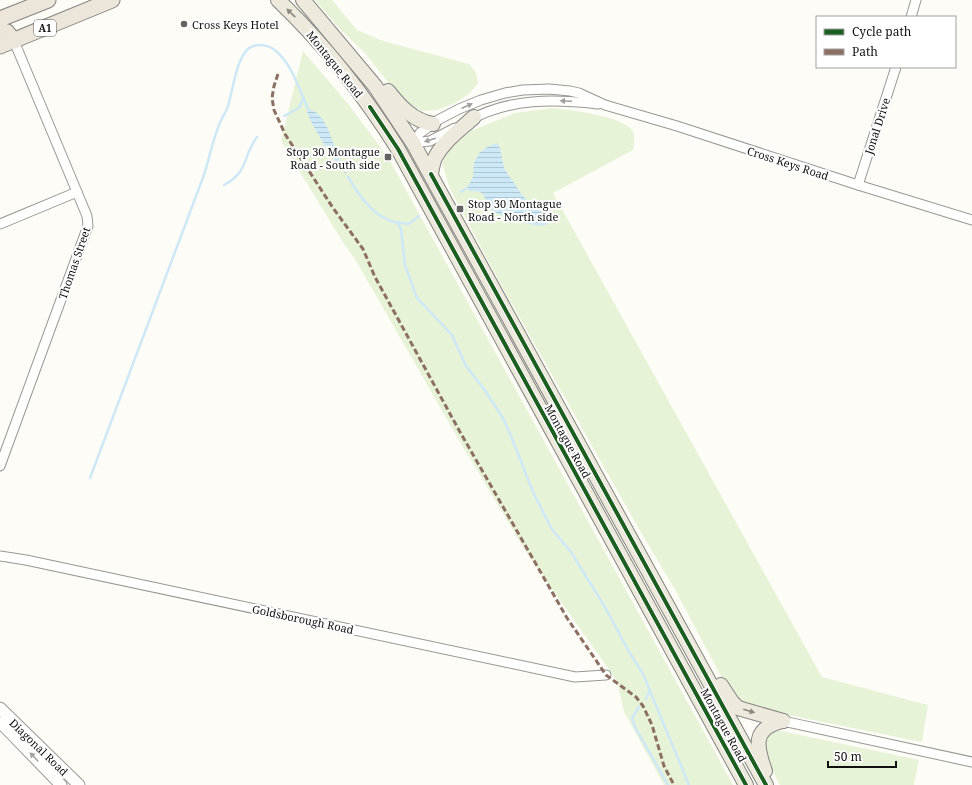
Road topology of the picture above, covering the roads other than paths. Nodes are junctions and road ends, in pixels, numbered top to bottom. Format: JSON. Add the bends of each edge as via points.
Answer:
{"nodes":[{"id":1,"x":48,"y":0,"type":"edge"},
{"id":2,"x":112,"y":0,"type":"edge"},
{"id":3,"x":278,"y":0,"type":"edge"},
{"id":4,"x":303,"y":0,"type":"edge"},
{"id":5,"x":916,"y":0,"type":"edge"},
{"id":6,"x":911,"y":16,"type":"edge"},
{"id":7,"x":0,"y":19,"type":"edge"},
{"id":8,"x":0,"y":30,"type":"edge"},
{"id":9,"x":333,"y":36,"type":"junction"},
{"id":10,"x":7,"y":43,"type":"edge"},
{"id":11,"x":896,"y":68,"type":"edge"},
{"id":12,"x":605,"y":105,"type":"junction"},
{"id":13,"x":370,"y":107,"type":"junction"},
{"id":14,"x":474,"y":117,"type":"junction"},
{"id":15,"x":433,"y":124,"type":"junction"},
{"id":16,"x":413,"y":143,"type":"junction"},
{"id":17,"x":431,"y":174,"type":"junction"},
{"id":18,"x":858,"y":185,"type":"junction"},
{"id":19,"x":77,"y":192,"type":"junction"},
{"id":20,"x":972,"y":220,"type":"edge"},
{"id":21,"x":0,"y":224,"type":"edge"},
{"id":22,"x":446,"y":236,"type":"junction"},
{"id":23,"x":0,"y":466,"type":"edge"},
{"id":24,"x":0,"y":556,"type":"edge"},
{"id":25,"x":680,"y":630,"type":"junction"},
{"id":26,"x":606,"y":675,"type":"dead end"},
{"id":27,"x":0,"y":708,"type":"edge"},
{"id":28,"x":783,"y":721,"type":"junction"},
{"id":29,"x":0,"y":722,"type":"edge"},
{"id":30,"x":972,"y":762,"type":"edge"},
{"id":31,"x":61,"y":785,"type":"edge"},
{"id":32,"x":79,"y":785,"type":"edge"},
{"id":33,"x":746,"y":785,"type":"edge"},
{"id":34,"x":766,"y":785,"type":"edge"},
{"id":35,"x":770,"y":785,"type":"edge"}],
"edges":[{"from":1,"to":7,"type":"highway","number":"A1"},
{"from":2,"to":10,"type":"highway","number":"A1"},
{"from":13,"to":3,"type":"main road","name":"Montague Road","one_way":true,"via":[[332,57]]},
{"from":4,"to":9,"type":"main road","name":"Montague Road"},
{"from":5,"to":6,"type":"street"},
{"from":8,"to":10,"type":"highway","via":[[7,32]]},
{"from":9,"to":15,"type":"main road","via":[[362,59],[405,110],[421,121]]},
{"from":9,"to":16,"type":"main road","name":"Montague Road","via":[[375,86]]},
{"from":10,"to":19,"type":"street","name":"Thomas Street"},
{"from":11,"to":18,"type":"street","name":"Jonal Drive"},
{"from":12,"to":14,"type":"street","name":"Cross Keys Road","one_way":true,"via":[[561,100],[539,101],[507,106]]},
{"from":15,"to":12,"type":"street","name":"Cross Keys Road","one_way":true,"via":[[475,102],[523,90],[570,91]]},
{"from":12,"to":18,"type":"street","name":"Cross Keys Road"},
{"from":13,"to":16,"type":"main road","via":[[390,128],[406,141]]},
{"from":13,"to":22,"type":"main road","name":"Montague Road","via":[[398,149]]},
{"from":14,"to":16,"type":"street","name":"Cross Keys Road","one_way":true,"via":[[430,141]]},
{"from":14,"to":17,"type":"main road","via":[[436,154]]},
{"from":15,"to":16,"type":"street","name":"Cross Keys Road","via":[[420,133]]},
{"from":16,"to":17,"type":"main road","name":"Montague Road"},
{"from":16,"to":22,"type":"main road","via":[[411,157]]},
{"from":17,"to":25,"type":"main road","name":"Montague Road"},
{"from":18,"to":20,"type":"street","name":"Cross Keys Road"},
{"from":19,"to":21,"type":"street"},
{"from":19,"to":23,"type":"street","name":"Thomas Street","via":[[87,216],[88,226]]},
{"from":22,"to":33,"type":"main road","name":"Montague Road"},
{"from":24,"to":26,"type":"street","name":"Goldsborough Road","via":[[575,677]]},
{"from":25,"to":28,"type":"main road","one_way":true,"via":[[715,673],[735,705]]},
{"from":25,"to":34,"type":"main road","name":"Montague Road"},
{"from":27,"to":32,"type":"street","name":"Diagonal Road"},
{"from":28,"to":30,"type":"street"},
{"from":28,"to":35,"type":"main road","via":[[769,726],[758,739],[759,754]]},
{"from":31,"to":29,"type":"street","name":"Diagonal Road","one_way":true}]}
